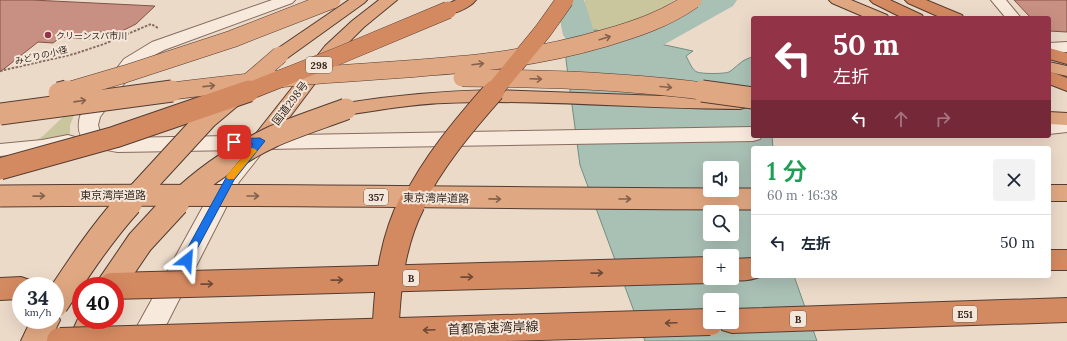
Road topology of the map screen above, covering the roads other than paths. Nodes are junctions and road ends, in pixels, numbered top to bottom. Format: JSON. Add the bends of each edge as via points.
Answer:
{"nodes":[{"id":1,"x":287,"y":0,"type":"edge"},
{"id":2,"x":332,"y":0,"type":"edge"},
{"id":3,"x":359,"y":0,"type":"edge"},
{"id":4,"x":389,"y":0,"type":"edge"},
{"id":5,"x":468,"y":0,"type":"edge"},
{"id":6,"x":565,"y":0,"type":"edge"},
{"id":7,"x":693,"y":0,"type":"edge"},
{"id":8,"x":837,"y":0,"type":"edge"},
{"id":9,"x":878,"y":0,"type":"edge"},
{"id":10,"x":913,"y":0,"type":"edge"},
{"id":11,"x":998,"y":0,"type":"edge"},
{"id":12,"x":868,"y":16,"type":"edge"},
{"id":13,"x":876,"y":16,"type":"edge"},
{"id":14,"x":912,"y":16,"type":"edge"},
{"id":15,"x":951,"y":16,"type":"edge"},
{"id":16,"x":1012,"y":16,"type":"edge"},
{"id":17,"x":1067,"y":47,"type":"edge"},
{"id":18,"x":1051,"y":48,"type":"edge"},
{"id":19,"x":1051,"y":54,"type":"edge"},
{"id":20,"x":1067,"y":59,"type":"edge"},
{"id":21,"x":1051,"y":67,"type":"edge"},
{"id":22,"x":1067,"y":71,"type":"edge"},
{"id":23,"x":1051,"y":79,"type":"edge"},
{"id":24,"x":259,"y":81,"type":"junction"},
{"id":25,"x":1067,"y":84,"type":"edge"},
{"id":26,"x":751,"y":98,"type":"edge"},
{"id":27,"x":751,"y":103,"type":"edge"},
{"id":28,"x":0,"y":108,"type":"edge"},
{"id":29,"x":0,"y":114,"type":"edge"},
{"id":30,"x":1051,"y":118,"type":"edge"},
{"id":31,"x":1067,"y":119,"type":"edge"},
{"id":32,"x":1067,"y":126,"type":"edge"},
{"id":33,"x":1051,"y":127,"type":"edge"},
{"id":34,"x":751,"y":134,"type":"edge"},
{"id":35,"x":90,"y":135,"type":"junction"},
{"id":36,"x":260,"y":141,"type":"junction"},
{"id":37,"x":0,"y":150,"type":"edge"},
{"id":38,"x":0,"y":169,"type":"edge"},
{"id":39,"x":1051,"y":193,"type":"edge"},
{"id":40,"x":1067,"y":193,"type":"edge"},
{"id":41,"x":0,"y":196,"type":"edge"},
{"id":42,"x":751,"y":198,"type":"edge"},
{"id":43,"x":1051,"y":260,"type":"edge"},
{"id":44,"x":1067,"y":260,"type":"edge"},
{"id":45,"x":751,"y":269,"type":"edge"},
{"id":46,"x":703,"y":270,"type":"edge"},
{"id":47,"x":739,"y":270,"type":"edge"},
{"id":48,"x":116,"y":277,"type":"edge"},
{"id":49,"x":124,"y":286,"type":"edge"},
{"id":50,"x":12,"y":288,"type":"edge"},
{"id":51,"x":0,"y":289,"type":"edge"},
{"id":52,"x":64,"y":290,"type":"edge"},
{"id":53,"x":1067,"y":310,"type":"edge"},
{"id":54,"x":864,"y":317,"type":"joint"},
{"id":55,"x":739,"y":321,"type":"edge"},
{"id":56,"x":703,"y":322,"type":"edge"},
{"id":57,"x":41,"y":329,"type":"edge"},
{"id":58,"x":87,"y":329,"type":"edge"},
{"id":59,"x":35,"y":341,"type":"edge"},
{"id":60,"x":60,"y":341,"type":"edge"},
{"id":61,"x":82,"y":341,"type":"edge"},
{"id":62,"x":143,"y":341,"type":"edge"},
{"id":63,"x":385,"y":341,"type":"edge"}],
"edges":[{"from":1,"to":35,"type":"street","via":[[158,46],[141,55],[130,63],[90,116]]},
{"from":2,"to":28,"type":"highway","bridge":true,"via":[[285,20],[180,57]]},
{"from":3,"to":52,"type":"highway","bridge":true,"via":[[280,55],[207,118],[111,222]]},
{"from":4,"to":36,"type":"highway","name":"国道298号","number":"298","via":[[358,24],[331,50]]},
{"from":5,"to":38,"type":"highway","bridge":true,"via":[[364,46],[213,104]]},
{"from":6,"to":63,"type":"highway","bridge":true,"via":[[534,43],[439,159],[412,203],[393,254],[387,294]]},
{"from":24,"to":7,"type":"highway","one_way":true,"bridge":true,"via":[[472,65],[539,55],[643,26]]},
{"from":8,"to":12,"type":"highway"},
{"from":8,"to":13,"type":"highway"},
{"from":9,"to":14,"type":"highway"},
{"from":10,"to":15,"type":"highway"},
{"from":11,"to":16,"type":"street"},
{"from":17,"to":18,"type":"street"},
{"from":19,"to":20,"type":"highway"},
{"from":21,"to":22,"type":"highway"},
{"from":23,"to":25,"type":"highway"},
{"from":24,"to":26,"type":"highway","one_way":true,"bridge":true,"via":[[532,78],[634,84]]},
{"from":29,"to":24,"type":"highway","one_way":true,"bridge":true,"via":[[132,94]]},
{"from":27,"to":48,"type":"highway","bridge":true,"via":[[473,96],[409,99],[346,109],[262,142],[199,183],[166,212],[145,235]]},
{"from":30,"to":31,"type":"highway"},
{"from":32,"to":33,"type":"street"},
{"from":34,"to":36,"type":"street"},
{"from":35,"to":36,"type":"street","via":[[100,142],[118,145]]},
{"from":35,"to":37,"type":"street","via":[[42,146]]},
{"from":36,"to":62,"type":"street","via":[[230,178]]},
{"from":39,"to":40,"type":"highway"},
{"from":41,"to":42,"type":"highway","name":"東京湾岸道路","number":"357","one_way":true,"bridge":true},
{"from":43,"to":44,"type":"highway"},
{"from":45,"to":47,"type":"highway"},
{"from":49,"to":46,"type":"highway","number":"B","one_way":true,"bridge":true},
{"from":50,"to":51,"type":"highway"},
{"from":53,"to":54,"type":"highway","number":"E51"},
{"from":54,"to":55,"type":"highway","number":"B"},
{"from":56,"to":60,"type":"highway","name":"首都高速湾岸線","one_way":true,"bridge":true},
{"from":57,"to":59,"type":"highway"},
{"from":58,"to":61,"type":"highway"}]}
